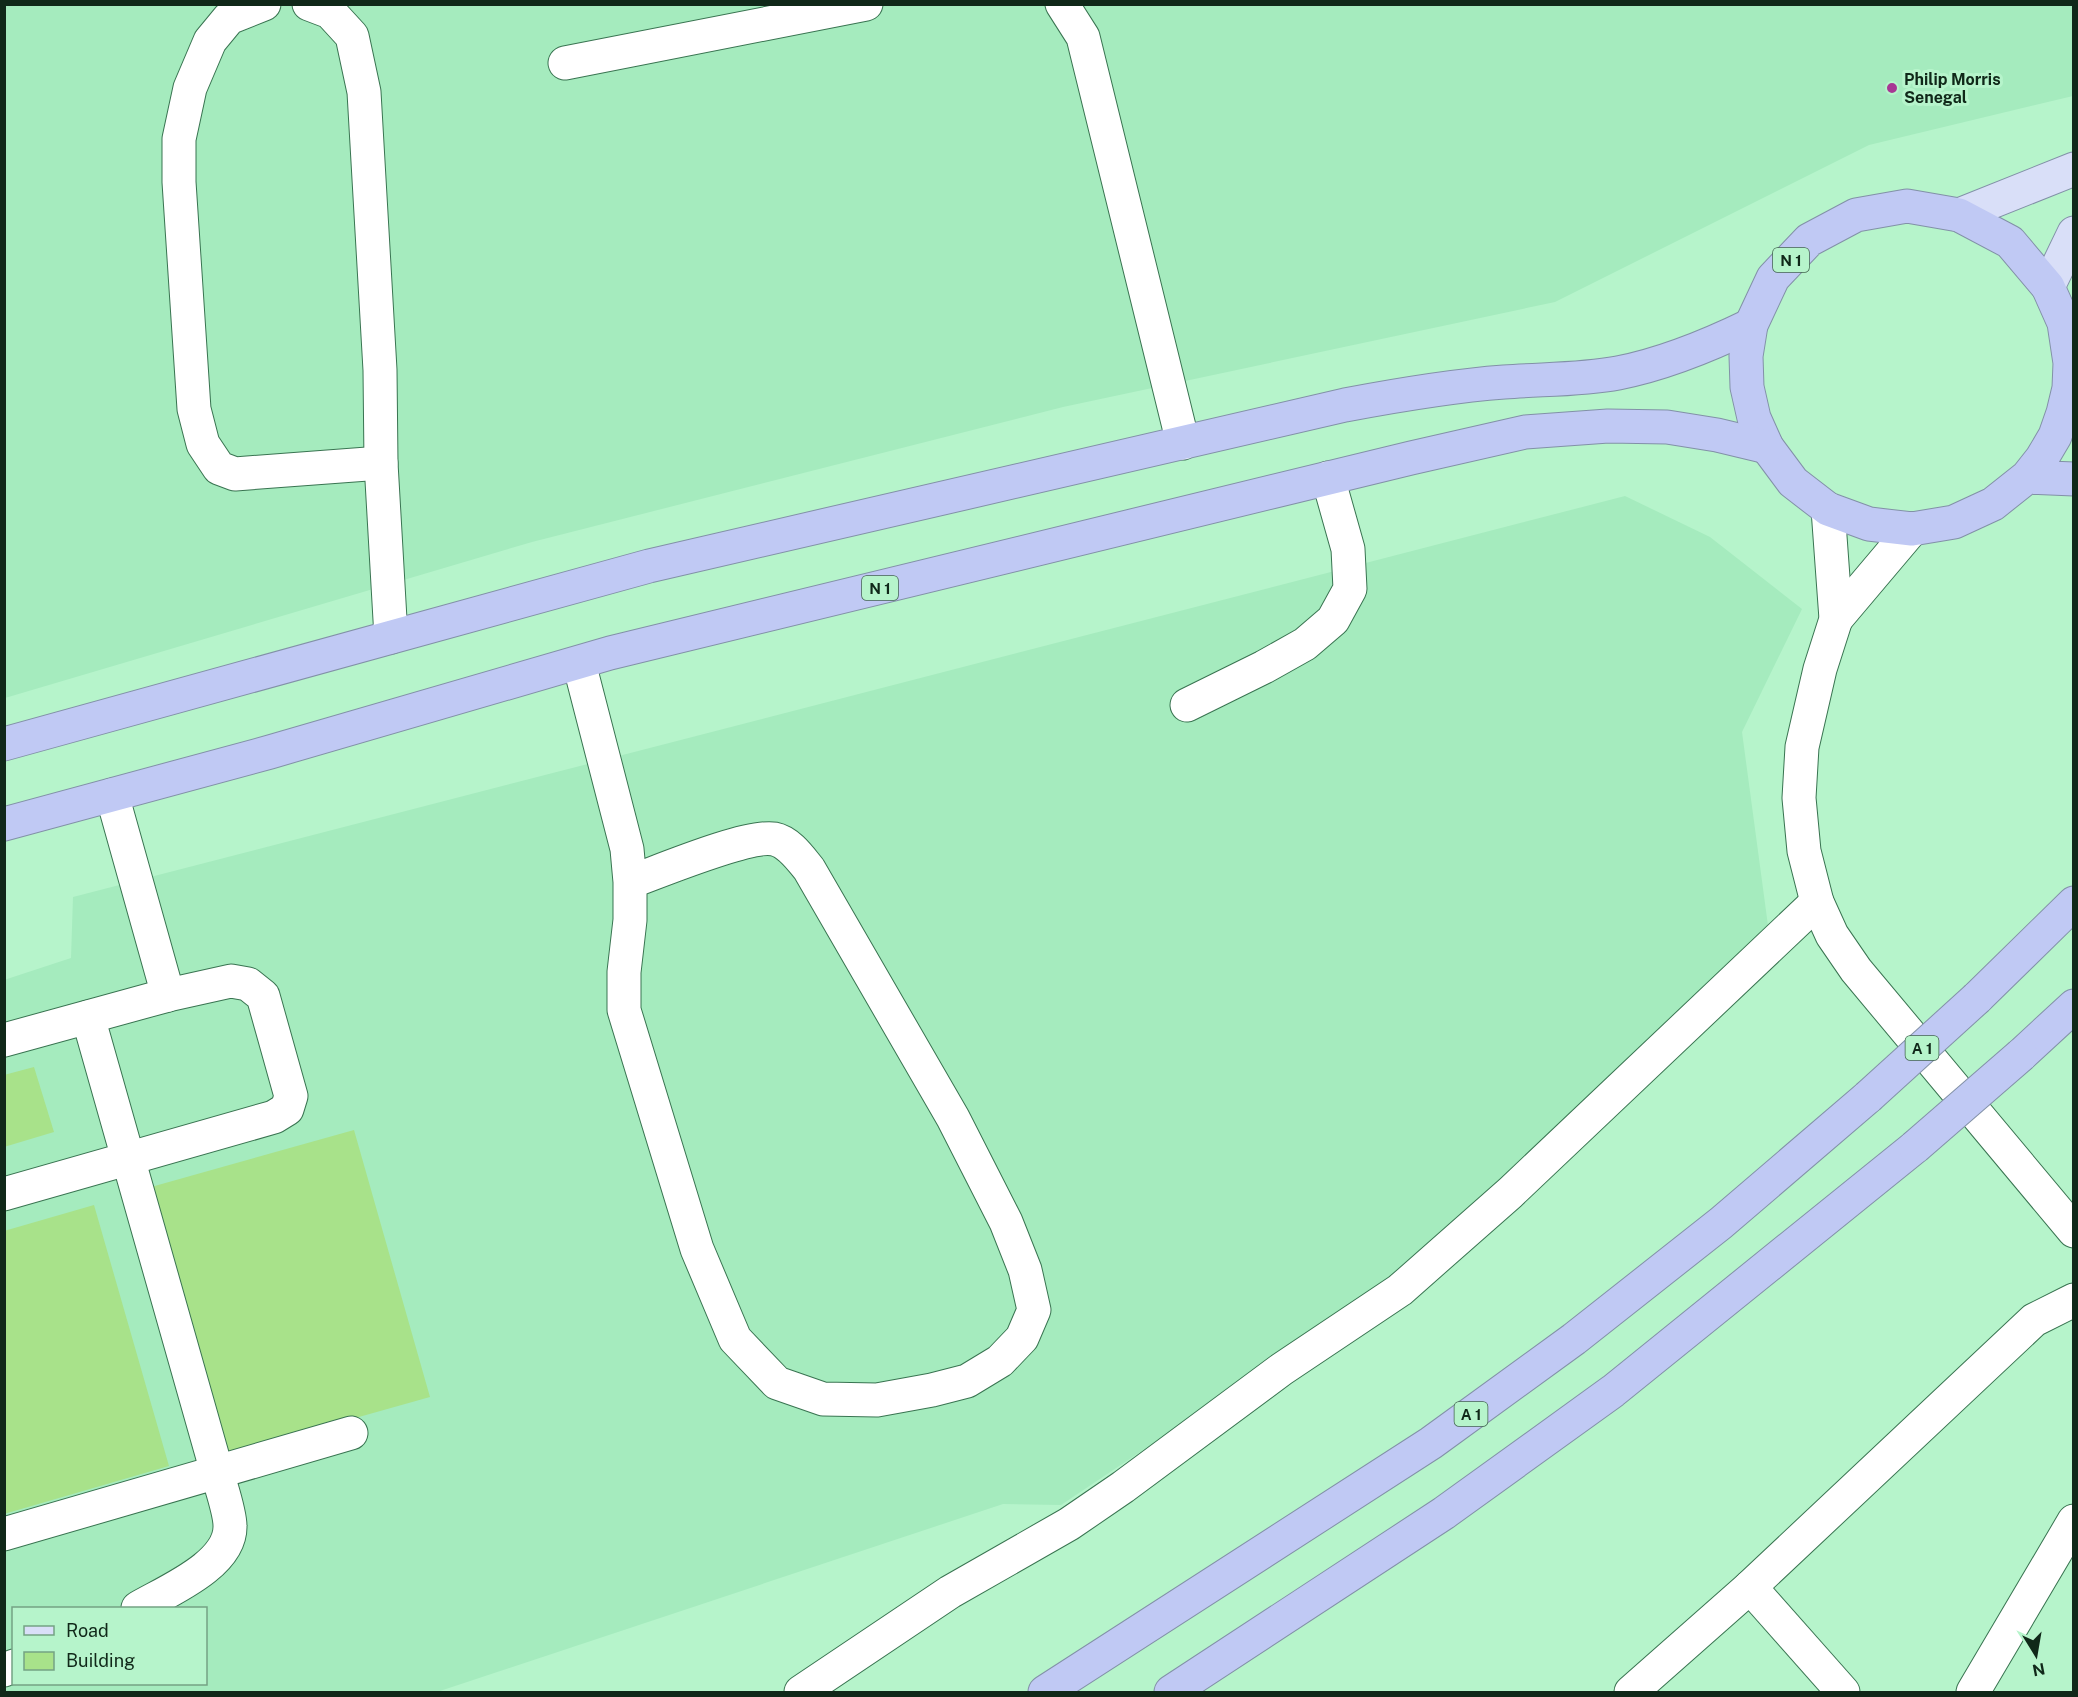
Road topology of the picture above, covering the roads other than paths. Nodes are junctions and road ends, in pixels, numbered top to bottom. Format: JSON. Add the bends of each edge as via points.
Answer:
{"nodes":[{"id":1,"x":264,"y":4,"type":"edge"},
{"id":2,"x":309,"y":4,"type":"edge"},
{"id":3,"x":866,"y":4,"type":"edge"},
{"id":4,"x":1062,"y":4,"type":"edge"},
{"id":5,"x":565,"y":63,"type":"dead end"},
{"id":6,"x":2073,"y":169,"type":"edge"},
{"id":7,"x":1959,"y":215,"type":"junction"},
{"id":8,"x":2073,"y":233,"type":"edge"},
{"id":9,"x":2048,"y":287,"type":"junction"},
{"id":10,"x":1752,"y":325,"type":"junction"},
{"id":11,"x":2072,"y":365,"type":"edge"},
{"id":12,"x":1183,"y":443,"type":"junction"},
{"id":13,"x":1767,"y":447,"type":"junction"},
{"id":14,"x":381,"y":464,"type":"junction"},
{"id":15,"x":2027,"y":477,"type":"junction"},
{"id":16,"x":1328,"y":478,"type":"junction"},
{"id":17,"x":2073,"y":479,"type":"edge"},
{"id":18,"x":1828,"y":509,"type":"junction"},
{"id":19,"x":1912,"y":529,"type":"junction"},
{"id":20,"x":1836,"y":620,"type":"junction"},
{"id":21,"x":391,"y":637,"type":"junction"},
{"id":22,"x":579,"y":663,"type":"junction"},
{"id":23,"x":1187,"y":705,"type":"dead end"},
{"id":24,"x":4,"y":744,"type":"edge"},
{"id":25,"x":112,"y":795,"type":"junction"},
{"id":26,"x":4,"y":824,"type":"edge"},
{"id":27,"x":630,"y":882,"type":"junction"},
{"id":28,"x":1817,"y":902,"type":"junction"},
{"id":29,"x":2073,"y":903,"type":"edge"},
{"id":30,"x":168,"y":995,"type":"junction"},
{"id":31,"x":2073,"y":1006,"type":"edge"},
{"id":32,"x":88,"y":1017,"type":"junction"},
{"id":33,"x":4,"y":1040,"type":"edge"},
{"id":34,"x":128,"y":1159,"type":"junction"},
{"id":35,"x":4,"y":1194,"type":"edge"},
{"id":36,"x":2073,"y":1231,"type":"edge"},
{"id":37,"x":2073,"y":1300,"type":"edge"},
{"id":38,"x":351,"y":1433,"type":"dead end"},
{"id":39,"x":217,"y":1472,"type":"junction"},
{"id":40,"x":2073,"y":1521,"type":"edge"},
{"id":41,"x":4,"y":1534,"type":"edge"},
{"id":42,"x":1750,"y":1587,"type":"junction"},
{"id":43,"x":140,"y":1607,"type":"edge"},
{"id":44,"x":801,"y":1692,"type":"edge"},
{"id":45,"x":1045,"y":1692,"type":"edge"},
{"id":46,"x":1171,"y":1692,"type":"edge"},
{"id":47,"x":1631,"y":1692,"type":"edge"},
{"id":48,"x":1843,"y":1692,"type":"edge"},
{"id":49,"x":1973,"y":1692,"type":"edge"}],
"edges":[{"from":1,"to":14,"type":"street","via":[[229,18],[210,41],[190,88],[179,138],[194,409],[203,444],[219,468],[235,474]]},
{"from":2,"to":14,"type":"street","via":[[330,12],[352,36],[364,92],[380,370]]},
{"from":3,"to":5,"type":"street"},
{"from":4,"to":12,"type":"street","via":[[1083,38]]},
{"from":6,"to":7,"type":"main road"},
{"from":7,"to":9,"type":"highway","number":"N 1","via":[[2010,242]]},
{"from":7,"to":10,"type":"highway","number":"N 1","via":[[1907,206],[1856,215],[1809,240],[1773,278]]},
{"from":8,"to":9,"type":"main road"},
{"from":9,"to":11,"type":"highway","number":"N 1","via":[[2064,323]]},
{"from":10,"to":12,"type":"highway","via":[[1723,339],[1617,373],[1427,390]]},
{"from":10,"to":13,"type":"highway","number":"N 1","via":[[1746,356],[1747,387],[1754,418]]},
{"from":11,"to":15,"type":"highway","number":"N 1","via":[[2055,436]]},
{"from":12,"to":21,"type":"highway","via":[[649,566]]},
{"from":13,"to":16,"type":"highway","number":"N 1","via":[[1667,427],[1608,426],[1525,432]]},
{"from":13,"to":18,"type":"highway","number":"N 1","via":[[1793,482]]},
{"from":14,"to":21,"type":"street"},
{"from":15,"to":17,"type":"highway"},
{"from":15,"to":19,"type":"highway","number":"N 1","via":[[1994,504],[1954,522]]},
{"from":16,"to":22,"type":"highway","number":"N 1"},
{"from":16,"to":23,"type":"street","via":[[1348,549],[1350,589],[1333,620],[1305,644]]},
{"from":18,"to":19,"type":"highway","number":"N 1","via":[[1869,524]]},
{"from":18,"to":20,"type":"street"},
{"from":19,"to":20,"type":"street"},
{"from":20,"to":28,"type":"street","via":[[1820,669],[1802,757],[1800,808],[1804,851]]},
{"from":21,"to":24,"type":"highway"},
{"from":22,"to":25,"type":"highway","number":"N 1"},
{"from":22,"to":27,"type":"street","via":[[627,849]]},
{"from":25,"to":26,"type":"highway","number":"N 1"},
{"from":25,"to":30,"type":"street"},
{"from":27,"to":27,"type":"street","via":[[758,839],[775,839],[791,849],[809,869],[953,1118],[1006,1222],[1025,1270],[1034,1310],[1022,1338],[1000,1361],[967,1381],[932,1390],[877,1400],[823,1399],[777,1383],[735,1339],[698,1249],[624,1010]]},
{"from":28,"to":36,"type":"street","via":[[1832,935],[1856,970]]},
{"from":28,"to":44,"type":"street","via":[[1510,1193],[1400,1290],[1282,1369],[1069,1524],[950,1592]]},
{"from":29,"to":45,"type":"highway","number":"A 1","bridge":true,"via":[[1977,998],[1868,1097],[1721,1223],[1574,1339],[1431,1443]]},
{"from":30,"to":32,"type":"street"},
{"from":30,"to":34,"type":"street","via":[[231,981],[248,984],[262,996],[291,1096],[287,1109],[274,1117]]},
{"from":31,"to":46,"type":"highway","bridge":true,"via":[[1915,1147],[1613,1391],[1444,1513]]},
{"from":32,"to":33,"type":"street"},
{"from":32,"to":34,"type":"street"},
{"from":34,"to":35,"type":"street"},
{"from":34,"to":39,"type":"street"},
{"from":37,"to":42,"type":"street","via":[[2034,1320]]},
{"from":38,"to":39,"type":"street"},
{"from":39,"to":41,"type":"street"},
{"from":39,"to":43,"type":"street","via":[[230,1527],[225,1549],[208,1567]]},
{"from":40,"to":49,"type":"street"},
{"from":42,"to":47,"type":"street"},
{"from":42,"to":48,"type":"street"}]}
